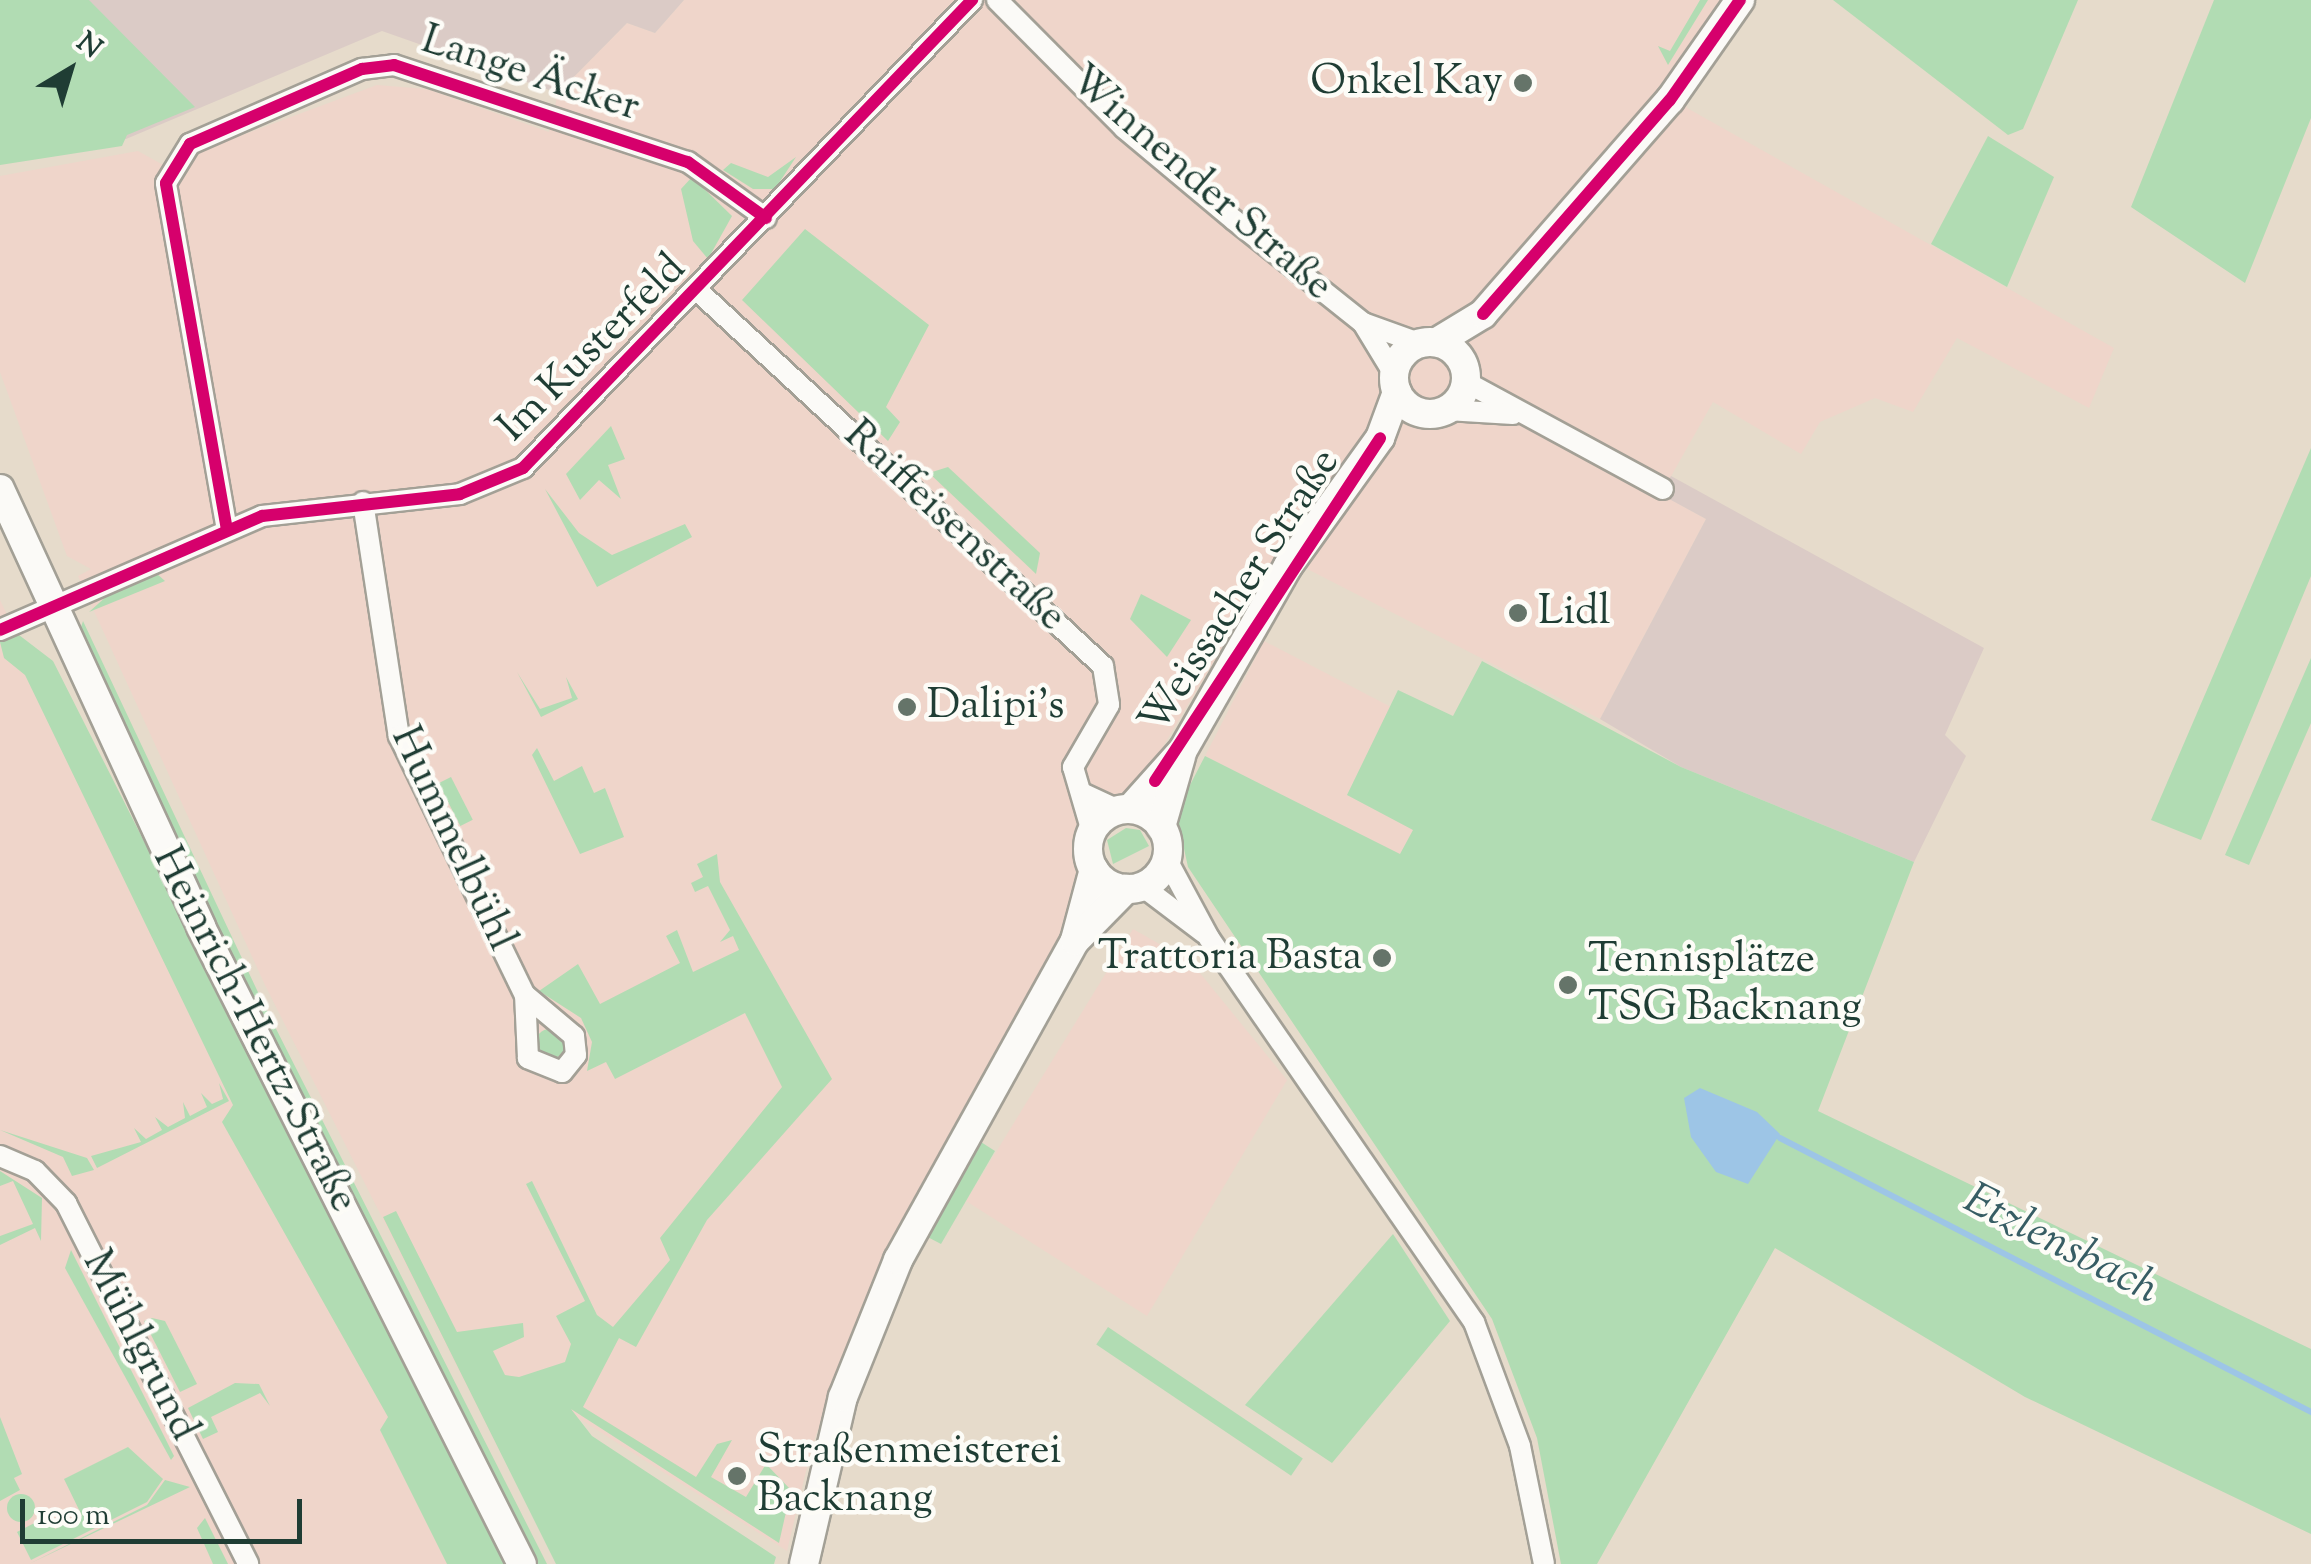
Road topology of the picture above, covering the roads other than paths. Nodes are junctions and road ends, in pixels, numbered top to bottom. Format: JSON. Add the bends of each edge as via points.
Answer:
{"nodes":[{"id":1,"x":972,"y":0,"type":"edge"},
{"id":2,"x":998,"y":0,"type":"edge"},
{"id":3,"x":1740,"y":0,"type":"edge"},
{"id":4,"x":766,"y":218,"type":"junction"},
{"id":5,"x":698,"y":291,"type":"junction"},
{"id":6,"x":1482,"y":314,"type":"junction"},
{"id":7,"x":1364,"y":323,"type":"junction"},
{"id":8,"x":1428,"y":342,"type":"junction"},
{"id":9,"x":1465,"y":373,"type":"junction"},
{"id":10,"x":1396,"y":383,"type":"junction"},
{"id":11,"x":1436,"y":412,"type":"junction"},
{"id":12,"x":1525,"y":416,"type":"junction"},
{"id":13,"x":1380,"y":438,"type":"junction"},
{"id":14,"x":0,"y":489,"type":"edge"},
{"id":15,"x":1664,"y":489,"type":"dead end"},
{"id":16,"x":363,"y":502,"type":"junction"},
{"id":17,"x":226,"y":530,"type":"junction"},
{"id":18,"x":48,"y":610,"type":"junction"},
{"id":19,"x":0,"y":630,"type":"edge"},
{"id":20,"x":1183,"y":750,"type":"junction"},
{"id":21,"x":1084,"y":794,"type":"junction"},
{"id":22,"x":1125,"y":810,"type":"junction"},
{"id":23,"x":1161,"y":828,"type":"junction"},
{"id":24,"x":1092,"y":832,"type":"junction"},
{"id":25,"x":1166,"y":858,"type":"junction"},
{"id":26,"x":1094,"y":869,"type":"junction"},
{"id":27,"x":1134,"y":887,"type":"junction"},
{"id":28,"x":1209,"y":938,"type":"junction"},
{"id":29,"x":1075,"y":940,"type":"junction"},
{"id":30,"x":525,"y":995,"type":"dead end"},
{"id":31,"x":0,"y":1156,"type":"edge"},
{"id":32,"x":248,"y":1564,"type":"edge"},
{"id":33,"x":522,"y":1564,"type":"edge"},
{"id":34,"x":804,"y":1564,"type":"edge"},
{"id":35,"x":1544,"y":1564,"type":"edge"}],
"edges":[{"from":1,"to":4,"type":"street","name":"Im Kusterfeld"},
{"from":2,"to":7,"type":"street","name":"Winnender Straße","via":[[1149,151]]},
{"from":3,"to":6,"type":"street","name":"Weissacher Straße","via":[[1670,100]]},
{"from":4,"to":5,"type":"street","name":"Im Kusterfeld"},
{"from":4,"to":17,"type":"street","name":"Lange Äcker","via":[[688,162],[394,64],[362,68],[190,144],[166,183]]},
{"from":5,"to":16,"type":"street","name":"Im Kusterfeld","via":[[522,468],[460,494]]},
{"from":5,"to":21,"type":"street","name":"Raiffeisenstraße","via":[[1103,666],[1109,705],[1074,758]]},
{"from":6,"to":8,"type":"street","name":"Weissacher Straße"},
{"from":6,"to":9,"type":"street","name":"Weissacher Straße"},
{"from":7,"to":8,"type":"street","name":"Winnender Straße"},
{"from":7,"to":10,"type":"street","name":"Winnender Straße"},
{"from":8,"to":9,"type":"street"},
{"from":8,"to":10,"type":"street","name":"Weissacher Straße"},
{"from":9,"to":11,"type":"street","name":"Weissacher Straße"},
{"from":9,"to":12,"type":"street"},
{"from":10,"to":11,"type":"street"},
{"from":10,"to":13,"type":"street","name":"Weissacher Straße"},
{"from":11,"to":12,"type":"street"},
{"from":11,"to":13,"type":"street","name":"Weissacher Straße"},
{"from":12,"to":15,"type":"street"},
{"from":13,"to":20,"type":"street","name":"Weissacher Straße","via":[[1288,566]]},
{"from":14,"to":18,"type":"street","name":"Heinrich-Hertz-Straße"},
{"from":16,"to":17,"type":"street","name":"Im Kusterfeld","via":[[304,506]]},
{"from":16,"to":30,"type":"street","name":"Hummelbühl","via":[[399,736]]},
{"from":17,"to":18,"type":"street","name":"Im Kusterfeld"},
{"from":18,"to":19,"type":"street","name":"Im Kusterfeld"},
{"from":18,"to":33,"type":"street","name":"Heinrich-Hertz-Straße"},
{"from":20,"to":22,"type":"street","name":"Weissacher Straße"},
{"from":20,"to":23,"type":"street","name":"Weissacher Straße"},
{"from":21,"to":22,"type":"street"},
{"from":21,"to":24,"type":"street","name":"Raiffeisenstraße"},
{"from":22,"to":23,"type":"street"},
{"from":22,"to":24,"type":"street","name":"Weissacher Straße"},
{"from":23,"to":25,"type":"street","name":"Weissacher Straße"},
{"from":24,"to":26,"type":"street"},
{"from":25,"to":27,"type":"street"},
{"from":25,"to":28,"type":"street","name":"Weissacher Straße"},
{"from":26,"to":27,"type":"street","name":"Weissacher Straße"},
{"from":26,"to":29,"type":"street"},
{"from":27,"to":28,"type":"street","name":"Weissacher Straße"},
{"from":27,"to":29,"type":"street"},
{"from":28,"to":35,"type":"street","name":"Weissacher Straße","via":[[1474,1322],[1512,1418]]},
{"from":29,"to":34,"type":"street","via":[[877,1306],[829,1444]]},
{"from":31,"to":32,"type":"street","name":"Mühlgrund","via":[[34,1170],[66,1203]]}]}
